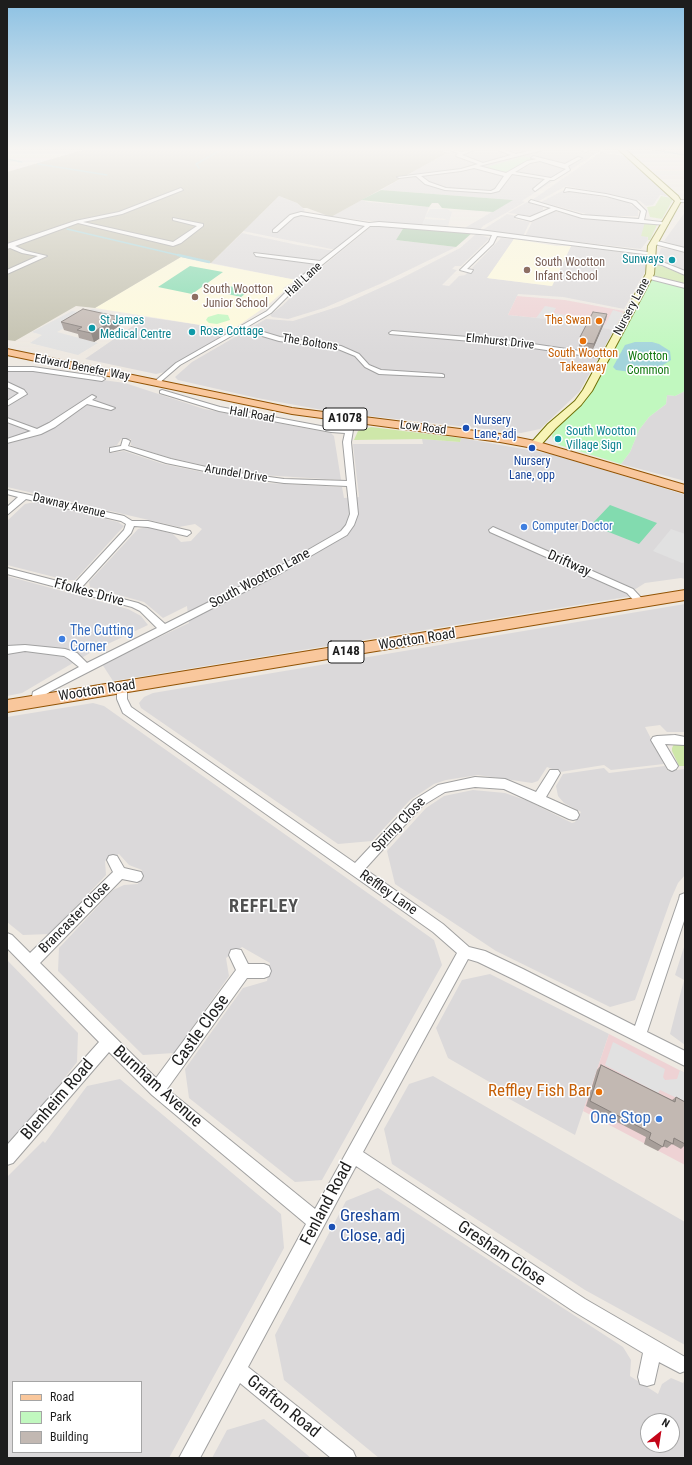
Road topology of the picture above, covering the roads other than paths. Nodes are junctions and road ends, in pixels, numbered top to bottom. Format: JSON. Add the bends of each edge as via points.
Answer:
{"nodes":[{"id":1,"x":99,"y":217,"type":"edge"},
{"id":2,"x":290,"y":217,"type":"edge"},
{"id":3,"x":326,"y":217,"type":"edge"},
{"id":4,"x":519,"y":217,"type":"edge"},
{"id":5,"x":535,"y":217,"type":"edge"},
{"id":6,"x":591,"y":217,"type":"edge"},
{"id":7,"x":642,"y":217,"type":"edge"},
{"id":8,"x":670,"y":217,"type":"edge"},
{"id":9,"x":175,"y":219,"type":"dead end"},
{"id":10,"x":641,"y":221,"type":"junction"},
{"id":11,"x":77,"y":222,"type":"junction"},
{"id":12,"x":666,"y":223,"type":"junction"},
{"id":13,"x":369,"y":225,"type":"junction"},
{"id":14,"x":275,"y":231,"type":"dead end"},
{"id":15,"x":496,"y":235,"type":"junction"},
{"id":16,"x":653,"y":242,"type":"junction"},
{"id":17,"x":9,"y":246,"type":"edge"},
{"id":18,"x":685,"y":250,"type":"edge"},
{"id":19,"x":652,"y":253,"type":"junction"},
{"id":20,"x":256,"y":254,"type":"dead end"},
{"id":21,"x":323,"y":262,"type":"junction"},
{"id":22,"x":652,"y":262,"type":"junction"},
{"id":23,"x":456,"y":269,"type":"dead end"},
{"id":24,"x":463,"y":270,"type":"junction"},
{"id":25,"x":471,"y":271,"type":"dead end"},
{"id":26,"x":7,"y":272,"type":"edge"},
{"id":27,"x":685,"y":273,"type":"edge"},
{"id":28,"x":648,"y":277,"type":"junction"},
{"id":29,"x":685,"y":286,"type":"edge"},
{"id":30,"x":242,"y":328,"type":"junction"},
{"id":31,"x":392,"y":332,"type":"dead end"},
{"id":32,"x":7,"y":352,"type":"edge"},
{"id":33,"x":606,"y":357,"type":"junction"},
{"id":34,"x":7,"y":369,"type":"edge"},
{"id":35,"x":442,"y":376,"type":"dead end"},
{"id":36,"x":102,"y":379,"type":"dead end"},
{"id":37,"x":7,"y":384,"type":"edge"},
{"id":38,"x":164,"y":390,"type":"junction"},
{"id":39,"x":7,"y":404,"type":"edge"},
{"id":40,"x":111,"y":408,"type":"dead end"},
{"id":41,"x":7,"y":420,"type":"edge"},
{"id":42,"x":352,"y":420,"type":"junction"},
{"id":43,"x":349,"y":431,"type":"junction"},
{"id":44,"x":38,"y":432,"type":"junction"},
{"id":45,"x":7,"y":441,"type":"edge"},
{"id":46,"x":535,"y":444,"type":"junction"},
{"id":47,"x":113,"y":450,"type":"dead end"},
{"id":48,"x":351,"y":484,"type":"junction"},
{"id":49,"x":685,"y":489,"type":"edge"},
{"id":50,"x":7,"y":492,"type":"edge"},
{"id":51,"x":24,"y":496,"type":"junction"},
{"id":52,"x":7,"y":512,"type":"edge"},
{"id":53,"x":130,"y":523,"type":"junction"},
{"id":54,"x":493,"y":530,"type":"dead end"},
{"id":55,"x":189,"y":534,"type":"dead end"},
{"id":56,"x":7,"y":571,"type":"edge"},
{"id":57,"x":74,"y":589,"type":"junction"},
{"id":58,"x":685,"y":595,"type":"edge"},
{"id":59,"x":641,"y":603,"type":"junction"},
{"id":60,"x":164,"y":629,"type":"junction"},
{"id":61,"x":7,"y":650,"type":"edge"},
{"id":62,"x":85,"y":667,"type":"junction"},
{"id":63,"x":70,"y":676,"type":"junction"},
{"id":64,"x":122,"y":688,"type":"junction"},
{"id":65,"x":63,"y":697,"type":"junction"},
{"id":66,"x":36,"y":701,"type":"junction"},
{"id":67,"x":7,"y":706,"type":"edge"},
{"id":68,"x":685,"y":741,"type":"edge"},
{"id":69,"x":672,"y":766,"type":"dead end"},
{"id":70,"x":554,"y":773,"type":"dead end"},
{"id":71,"x":538,"y":798,"type":"junction"},
{"id":72,"x":573,"y":815,"type":"dead end"},
{"id":73,"x":113,"y":860,"type":"dead end"},
{"id":74,"x":356,"y":870,"type":"junction"},
{"id":75,"x":120,"y":873,"type":"junction"},
{"id":76,"x":137,"y":876,"type":"dead end"},
{"id":77,"x":685,"y":899,"type":"edge"},
{"id":78,"x":7,"y":939,"type":"edge"},
{"id":79,"x":465,"y":952,"type":"junction"},
{"id":80,"x":236,"y":955,"type":"dead end"},
{"id":81,"x":30,"y":963,"type":"junction"},
{"id":82,"x":244,"y":971,"type":"junction"},
{"id":83,"x":264,"y":971,"type":"dead end"},
{"id":84,"x":639,"y":1035,"type":"junction"},
{"id":85,"x":108,"y":1043,"type":"junction"},
{"id":86,"x":685,"y":1059,"type":"edge"},
{"id":87,"x":157,"y":1090,"type":"junction"},
{"id":88,"x":353,"y":1155,"type":"junction"},
{"id":89,"x":7,"y":1157,"type":"edge"},
{"id":90,"x":317,"y":1222,"type":"junction"},
{"id":91,"x":653,"y":1348,"type":"junction"},
{"id":92,"x":680,"y":1364,"type":"dead end"},
{"id":93,"x":238,"y":1370,"type":"junction"},
{"id":94,"x":647,"y":1377,"type":"dead end"},
{"id":95,"x":189,"y":1458,"type":"edge"},
{"id":96,"x":346,"y":1458,"type":"edge"}],
"edges":[{"from":1,"to":11,"type":"street"},
{"from":2,"to":14,"type":"street"},
{"from":3,"to":13,"type":"street"},
{"from":4,"to":5,"type":"street","via":[[530,220]]},
{"from":6,"to":10,"type":"street"},
{"from":7,"to":10,"type":"street"},
{"from":8,"to":12,"type":"street","name":"Nursery Lane"},
{"from":9,"to":11,"type":"street","via":[[201,225],[173,244]]},
{"from":10,"to":12,"type":"street"},
{"from":11,"to":17,"type":"street"},
{"from":12,"to":16,"type":"street","name":"Nursery Lane"},
{"from":13,"to":15,"type":"street","via":[[388,224]]},
{"from":13,"to":21,"type":"street","name":"Hall Lane"},
{"from":15,"to":19,"type":"street"},
{"from":15,"to":24,"type":"street"},
{"from":16,"to":18,"type":"street"},
{"from":16,"to":19,"type":"street","name":"Nursery Lane"},
{"from":17,"to":26,"type":"street","via":[[46,256]]},
{"from":19,"to":22,"type":"street","name":"Nursery Lane"},
{"from":20,"to":21,"type":"street"},
{"from":21,"to":30,"type":"street","name":"Hall Lane","via":[[272,310]]},
{"from":22,"to":27,"type":"street"},
{"from":22,"to":28,"type":"street","name":"Nursery Lane"},
{"from":23,"to":24,"type":"street"},
{"from":24,"to":25,"type":"street"},
{"from":28,"to":29,"type":"street"},
{"from":28,"to":33,"type":"street","name":"Nursery Lane"},
{"from":30,"to":35,"type":"street","name":"The Boltons","via":[[279,339],[338,347],[357,355],[379,372],[419,379]]},
{"from":30,"to":38,"type":"street","name":"Hall Lane","via":[[178,364]]},
{"from":31,"to":33,"type":"street","name":"Elmhurst Drive","via":[[506,342]]},
{"from":32,"to":38,"type":"main road","name":"Edward Benefer Way","number":"A1078"},
{"from":33,"to":46,"type":"street","name":"Nursery Lane","via":[[584,396]]},
{"from":34,"to":36,"type":"street","via":[[33,369]]},
{"from":37,"to":39,"type":"street","via":[[23,394]]},
{"from":38,"to":42,"type":"main road","name":"Low Road","number":"A1078"},
{"from":38,"to":43,"type":"street","name":"Hall Road","via":[[220,408],[287,419],[331,430]]},
{"from":40,"to":44,"type":"street","via":[[89,399]]},
{"from":41,"to":44,"type":"street"},
{"from":42,"to":43,"type":"street","name":"South Wootton Lane"},
{"from":42,"to":46,"type":"main road","name":"Low Road","number":"A1078"},
{"from":43,"to":48,"type":"street","name":"South Wootton Lane","via":[[347,451]]},
{"from":44,"to":45,"type":"street"},
{"from":46,"to":49,"type":"main road","name":"Low Road","number":"A1078"},
{"from":47,"to":48,"type":"street","name":"Arundel Drive","via":[[125,444],[169,462],[224,473],[284,481]]},
{"from":48,"to":60,"type":"street","name":"South Wootton Lane","via":[[354,514],[344,532],[278,571]]},
{"from":50,"to":51,"type":"street","name":"Dawnay Avenue"},
{"from":51,"to":52,"type":"street"},
{"from":51,"to":53,"type":"street","name":"Dawnay Avenue","via":[[124,519]]},
{"from":53,"to":55,"type":"street","name":"Dawnay Avenue","via":[[148,524]]},
{"from":53,"to":57,"type":"street","via":[[128,531]]},
{"from":54,"to":59,"type":"street","name":"Driftway","via":[[630,591]]},
{"from":56,"to":57,"type":"street","name":"Ffolkes Drive"},
{"from":57,"to":60,"type":"street","name":"Ffolkes Drive","via":[[135,605]]},
{"from":58,"to":59,"type":"main road","name":"Wootton Road","number":"A148"},
{"from":59,"to":64,"type":"main road","name":"Wootton Road","number":"A148"},
{"from":60,"to":62,"type":"street","name":"South Wootton Lane"},
{"from":61,"to":62,"type":"street","via":[[25,648],[55,651],[73,656]]},
{"from":62,"to":63,"type":"street","name":"South Wootton Lane"},
{"from":63,"to":65,"type":"street","via":[[64,683]]},
{"from":63,"to":66,"type":"street","name":"South Wootton Lane","via":[[37,695]]},
{"from":64,"to":65,"type":"main road","name":"Wootton Road","number":"A148"},
{"from":64,"to":74,"type":"street","name":"Reffley Lane","via":[[122,699],[128,710]]},
{"from":65,"to":66,"type":"main road","name":"Wootton Road","number":"A148"},
{"from":66,"to":67,"type":"main road","name":"Wootton Road","number":"A148"},
{"from":68,"to":69,"type":"street","via":[[655,735]]},
{"from":70,"to":71,"type":"street"},
{"from":71,"to":72,"type":"street","name":"Spring Close"},
{"from":71,"to":74,"type":"street","name":"Spring Close","via":[[492,782],[442,788],[418,803]]},
{"from":73,"to":75,"type":"street","name":"Brancaster Close"},
{"from":74,"to":79,"type":"street","name":"Reffley Lane","via":[[438,928]]},
{"from":75,"to":76,"type":"street","name":"Brancaster Close"},
{"from":75,"to":81,"type":"street","name":"Brancaster Close"},
{"from":77,"to":84,"type":"street"},
{"from":78,"to":81,"type":"street","name":"Burnham Avenue"},
{"from":79,"to":84,"type":"street","name":"Reffley Lane","via":[[480,956],[518,974]]},
{"from":79,"to":88,"type":"street","name":"Fenland Road"},
{"from":80,"to":82,"type":"street"},
{"from":81,"to":85,"type":"street","name":"Burnham Avenue"},
{"from":82,"to":83,"type":"street"},
{"from":82,"to":87,"type":"street","name":"Castle Close"},
{"from":84,"to":86,"type":"street","name":"Reffley Lane"},
{"from":85,"to":87,"type":"street","name":"Burnham Avenue"},
{"from":85,"to":89,"type":"street","name":"Blenheim Road"},
{"from":87,"to":90,"type":"street","name":"Burnham Avenue"},
{"from":88,"to":90,"type":"street","name":"Fenland Road"},
{"from":88,"to":91,"type":"street","name":"Gresham Close","via":[[579,1305]]},
{"from":90,"to":93,"type":"street","name":"Fenland Road"},
{"from":91,"to":92,"type":"street","name":"Gresham Close"},
{"from":91,"to":94,"type":"street"},
{"from":93,"to":95,"type":"street","name":"Fenland Road"},
{"from":93,"to":96,"type":"street","name":"Grafton Road"}]}
